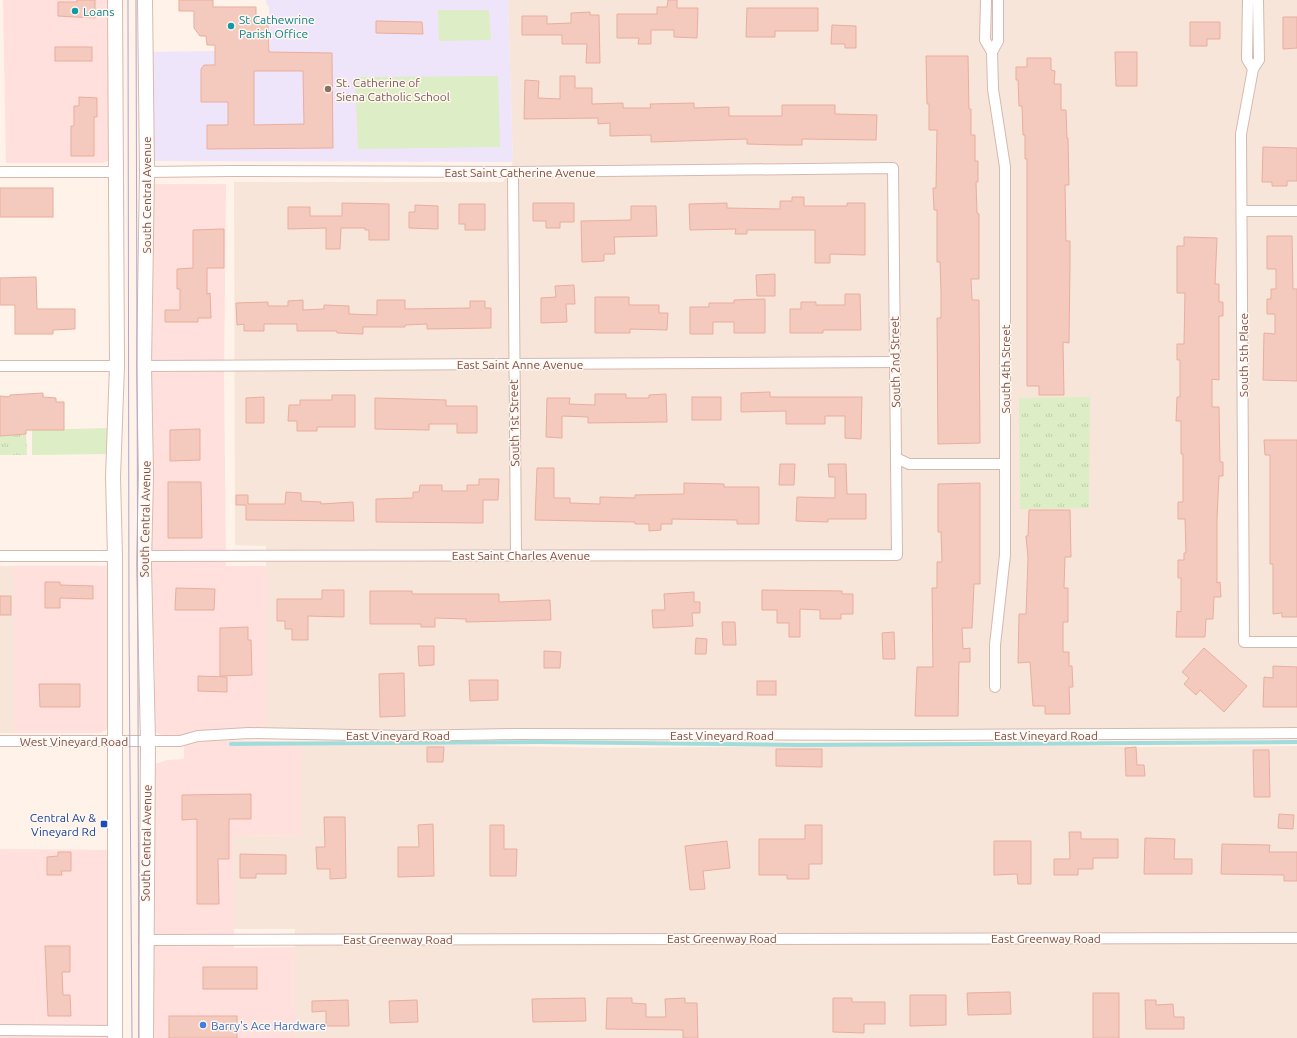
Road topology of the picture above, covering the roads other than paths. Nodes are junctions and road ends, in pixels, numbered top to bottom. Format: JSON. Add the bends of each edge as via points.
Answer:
{"nodes":[{"id":1,"x":114,"y":0,"type":"edge"},
{"id":2,"x":145,"y":0,"type":"edge"},
{"id":3,"x":986,"y":0,"type":"edge"},
{"id":4,"x":998,"y":0,"type":"edge"},
{"id":5,"x":1248,"y":0,"type":"edge"},
{"id":6,"x":1258,"y":0,"type":"edge"},
{"id":7,"x":985,"y":27,"type":"junction"},
{"id":8,"x":998,"y":28,"type":"junction"},
{"id":9,"x":1247,"y":31,"type":"junction"},
{"id":10,"x":1259,"y":31,"type":"junction"},
{"id":11,"x":992,"y":52,"type":"junction"},
{"id":12,"x":1253,"y":69,"type":"junction"},
{"id":13,"x":893,"y":168,"type":"joint"},
{"id":14,"x":0,"y":172,"type":"edge"},
{"id":15,"x":116,"y":172,"type":"junction"},
{"id":16,"x":147,"y":172,"type":"junction"},
{"id":17,"x":513,"y":172,"type":"junction"},
{"id":18,"x":1242,"y":211,"type":"junction"},
{"id":19,"x":1297,"y":211,"type":"edge"},
{"id":20,"x":895,"y":362,"type":"junction"},
{"id":21,"x":514,"y":364,"type":"junction"},
{"id":22,"x":0,"y":366,"type":"edge"},
{"id":23,"x":117,"y":366,"type":"junction"},
{"id":24,"x":144,"y":366,"type":"junction"},
{"id":25,"x":896,"y":458,"type":"junction"},
{"id":26,"x":1005,"y":464,"type":"junction"},
{"id":27,"x":516,"y":554,"type":"junction"},
{"id":28,"x":897,"y":555,"type":"joint"},
{"id":29,"x":0,"y":556,"type":"edge"},
{"id":30,"x":115,"y":556,"type":"junction"},
{"id":31,"x":144,"y":556,"type":"junction"},
{"id":32,"x":1297,"y":642,"type":"edge"},
{"id":33,"x":995,"y":687,"type":"dead end"},
{"id":34,"x":1297,"y":733,"type":"edge"},
{"id":35,"x":0,"y":740,"type":"edge"},
{"id":36,"x":114,"y":742,"type":"junction"},
{"id":37,"x":148,"y":742,"type":"junction"},
{"id":38,"x":1297,"y":938,"type":"edge"},
{"id":39,"x":146,"y":940,"type":"junction"},
{"id":40,"x":0,"y":1030,"type":"edge"},
{"id":41,"x":115,"y":1034,"type":"edge"},
{"id":42,"x":146,"y":1038,"type":"edge"}],
"edges":[{"from":1,"to":15,"type":"main road"},
{"from":2,"to":16,"type":"main road","name":"South Central Avenue"},
{"from":3,"to":7,"type":"street","name":"South 4th Street"},
{"from":4,"to":8,"type":"street","name":"South 4th Street"},
{"from":5,"to":9,"type":"street","name":"South 5th Place"},
{"from":6,"to":10,"type":"street","name":"South 5th Place"},
{"from":7,"to":8,"type":"street"},
{"from":7,"to":11,"type":"street","name":"South 4th Street","via":[[985,40]]},
{"from":8,"to":11,"type":"street","name":"South 4th Street","via":[[998,41]]},
{"from":9,"to":10,"type":"street"},
{"from":9,"to":12,"type":"street","name":"South 5th Place","via":[[1247,59]]},
{"from":10,"to":12,"type":"street","name":"South 5th Place","via":[[1259,60]]},
{"from":11,"to":26,"type":"street","name":"South 4th Street","via":[[993,89],[1005,167]]},
{"from":12,"to":18,"type":"street","name":"South 5th Place","via":[[1241,134]]},
{"from":13,"to":17,"type":"street","name":"East Saint Catherine Avenue"},
{"from":13,"to":20,"type":"street","name":"South 2nd Street"},
{"from":14,"to":15,"type":"street"},
{"from":15,"to":23,"type":"main road"},
{"from":16,"to":17,"type":"street","name":"East Saint Catherine Avenue"},
{"from":16,"to":24,"type":"main road","name":"South Central Avenue"},
{"from":17,"to":21,"type":"street","name":"South 1st Street"},
{"from":18,"to":19,"type":"street"},
{"from":18,"to":32,"type":"street","name":"South 5th Place","via":[[1244,642]]},
{"from":20,"to":21,"type":"street","name":"East Saint Anne Avenue"},
{"from":20,"to":25,"type":"street","name":"South 2nd Street"},
{"from":21,"to":24,"type":"street","name":"East Saint Anne Avenue"},
{"from":21,"to":27,"type":"street","name":"South 1st Street"},
{"from":22,"to":23,"type":"street"},
{"from":23,"to":30,"type":"main road","via":[[113,477]]},
{"from":24,"to":31,"type":"main road","name":"South Central Avenue"},
{"from":25,"to":26,"type":"street","via":[[909,464]]},
{"from":25,"to":28,"type":"street","name":"South 2nd Street"},
{"from":26,"to":33,"type":"street","name":"South 4th Street","via":[[1005,555],[995,645]]},
{"from":27,"to":28,"type":"street","name":"East Saint Charles Avenue"},
{"from":27,"to":31,"type":"street","name":"East Saint Charles Avenue"},
{"from":29,"to":30,"type":"street"},
{"from":30,"to":36,"type":"main road"},
{"from":31,"to":37,"type":"main road","name":"South Central Avenue"},
{"from":34,"to":37,"type":"street","name":"East Vineyard Road","via":[[398,736],[249,733]]},
{"from":35,"to":36,"type":"street","name":"West Vineyard Road"},
{"from":36,"to":37,"type":"street","name":"West Vineyard Road"},
{"from":36,"to":41,"type":"main road"},
{"from":37,"to":39,"type":"main road","name":"South Central Avenue"},
{"from":38,"to":39,"type":"street","name":"East Greenway Road"},
{"from":39,"to":42,"type":"main road","name":"South Central Avenue"},
{"from":40,"to":41,"type":"street"}]}
